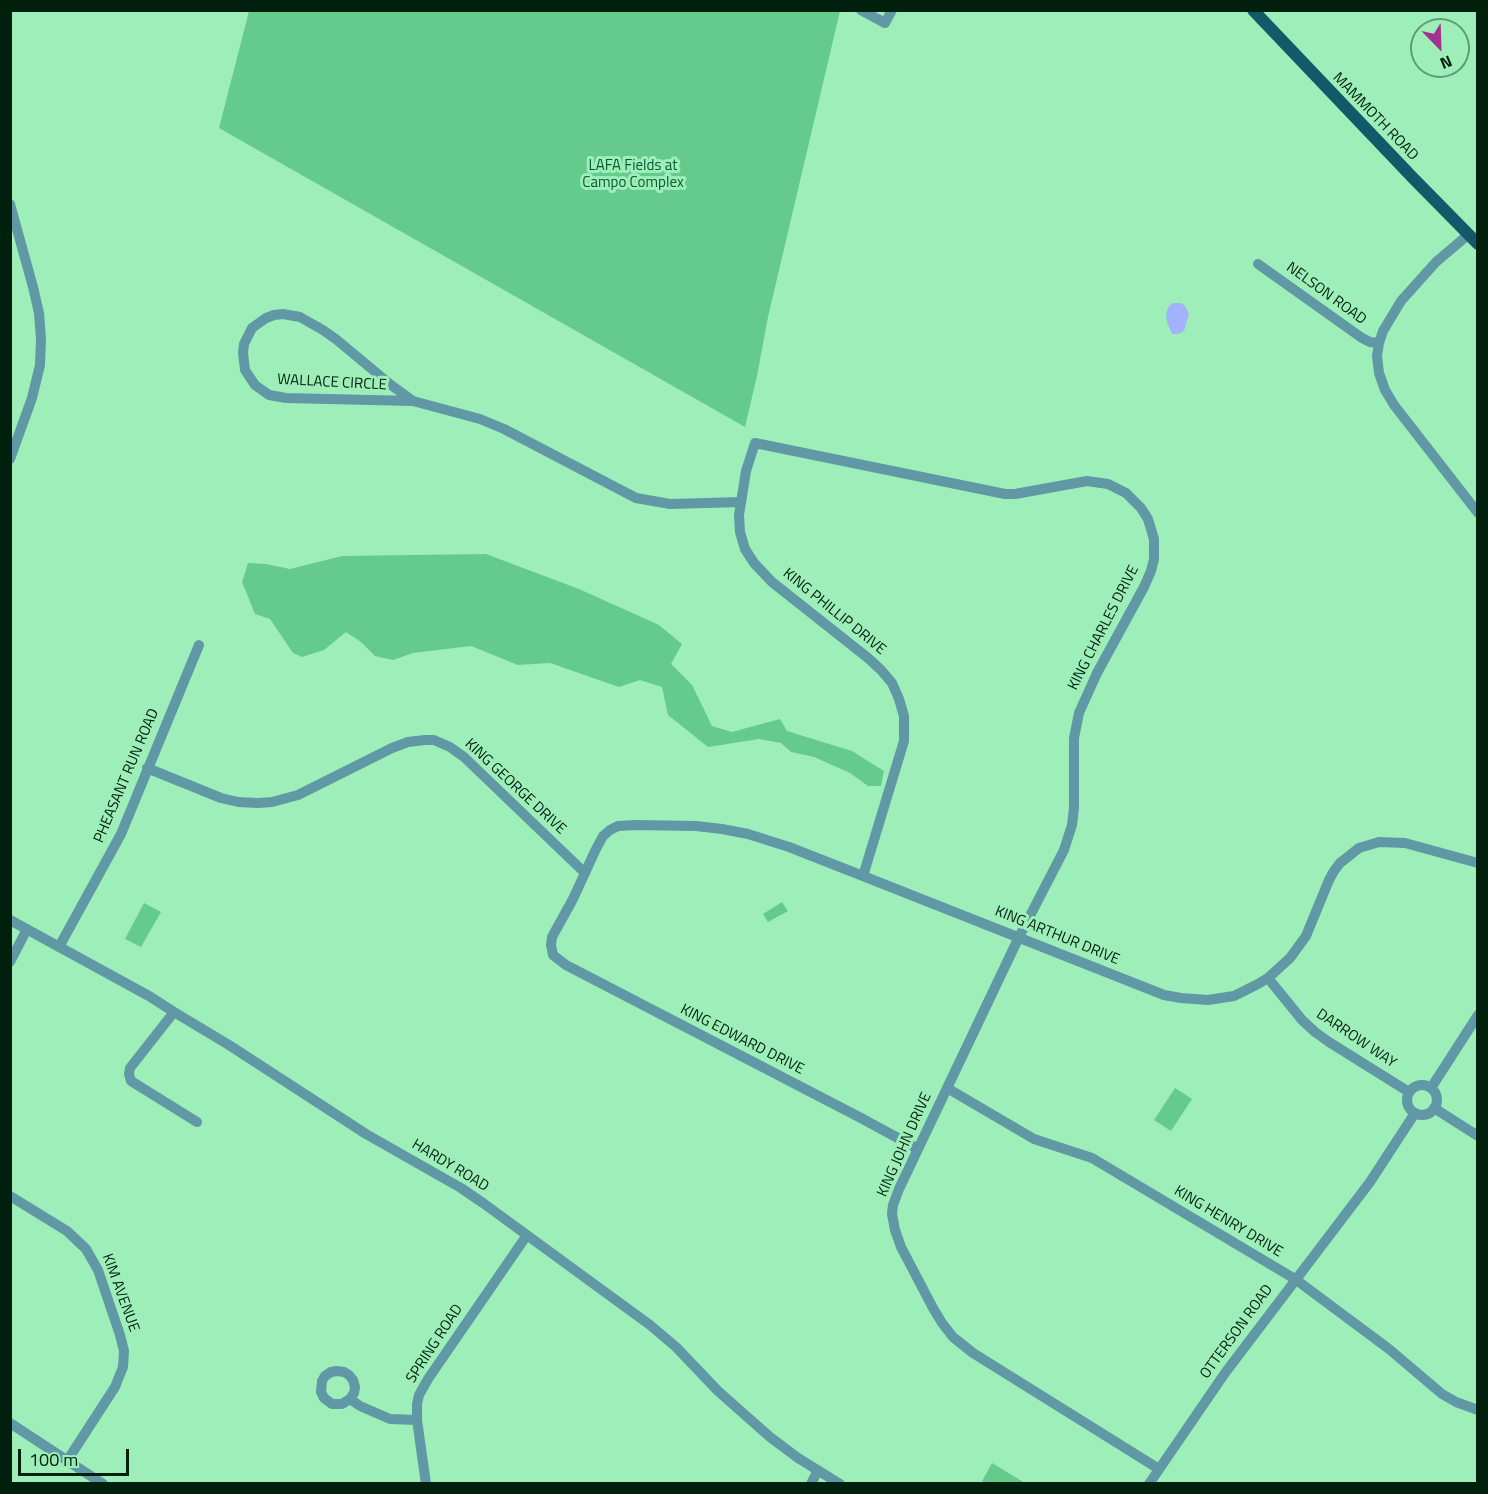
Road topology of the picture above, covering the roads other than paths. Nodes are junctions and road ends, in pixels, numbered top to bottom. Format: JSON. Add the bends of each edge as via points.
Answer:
{"nodes":[{"id":1,"x":861,"y":10,"type":"edge"},
{"id":2,"x":892,"y":10,"type":"edge"},
{"id":3,"x":1253,"y":10,"type":"edge"},
{"id":4,"x":10,"y":204,"type":"edge"},
{"id":5,"x":1468,"y":234,"type":"junction"},
{"id":6,"x":1478,"y":244,"type":"edge"},
{"id":7,"x":1258,"y":264,"type":"dead end"},
{"id":8,"x":1379,"y":343,"type":"junction"},
{"id":9,"x":413,"y":401,"type":"junction"},
{"id":10,"x":755,"y":443,"type":"joint"},
{"id":11,"x":10,"y":459,"type":"edge"},
{"id":12,"x":741,"y":502,"type":"junction"},
{"id":13,"x":1478,"y":513,"type":"edge"},
{"id":14,"x":199,"y":645,"type":"dead end"},
{"id":15,"x":147,"y":768,"type":"junction"},
{"id":16,"x":1478,"y":863,"type":"edge"},
{"id":17,"x":585,"y":873,"type":"junction"},
{"id":18,"x":863,"y":876,"type":"junction"},
{"id":19,"x":10,"y":920,"type":"edge"},
{"id":20,"x":27,"y":929,"type":"junction"},
{"id":21,"x":1019,"y":937,"type":"junction"},
{"id":22,"x":59,"y":946,"type":"junction"},
{"id":23,"x":554,"y":955,"type":"joint"},
{"id":24,"x":10,"y":962,"type":"edge"},
{"id":25,"x":1268,"y":978,"type":"junction"},
{"id":26,"x":174,"y":1012,"type":"junction"},
{"id":27,"x":1478,"y":1015,"type":"edge"},
{"id":28,"x":947,"y":1088,"type":"junction"},
{"id":29,"x":1431,"y":1088,"type":"junction"},
{"id":30,"x":1409,"y":1092,"type":"junction"},
{"id":31,"x":1434,"y":1108,"type":"junction"},
{"id":32,"x":1415,"y":1113,"type":"junction"},
{"id":33,"x":197,"y":1122,"type":"dead end"},
{"id":34,"x":1478,"y":1136,"type":"edge"},
{"id":35,"x":918,"y":1149,"type":"junction"},
{"id":36,"x":10,"y":1196,"type":"edge"},
{"id":37,"x":527,"y":1235,"type":"junction"},
{"id":38,"x":1295,"y":1279,"type":"junction"},
{"id":39,"x":350,"y":1399,"type":"dead end"},
{"id":40,"x":1478,"y":1410,"type":"edge"},
{"id":41,"x":417,"y":1420,"type":"junction"},
{"id":42,"x":10,"y":1423,"type":"edge"},
{"id":43,"x":67,"y":1461,"type":"junction"},
{"id":44,"x":1159,"y":1469,"type":"junction"},
{"id":45,"x":818,"y":1470,"type":"junction"},
{"id":46,"x":103,"y":1484,"type":"edge"},
{"id":47,"x":426,"y":1484,"type":"edge"},
{"id":48,"x":811,"y":1484,"type":"edge"},
{"id":49,"x":840,"y":1484,"type":"edge"},
{"id":50,"x":1149,"y":1484,"type":"edge"}],
"edges":[{"from":1,"to":2,"type":"street","via":[[885,23]]},
{"from":3,"to":5,"type":"main road","name":"MAMMOTH ROAD"},
{"from":4,"to":11,"type":"street","via":[[39,313],[41,339],[32,398]]},
{"from":5,"to":6,"type":"main road","name":"MAMMOTH ROAD"},
{"from":5,"to":8,"type":"street","via":[[1412,288],[1392,315]]},
{"from":7,"to":8,"type":"street","name":"NELSON ROAD","via":[[1362,338]]},
{"from":8,"to":13,"type":"street","via":[[1379,373],[1385,390]]},
{"from":9,"to":9,"type":"street","name":"WALLACE CIRCLE","via":[[337,340],[300,317],[283,314],[266,318],[252,328],[244,344],[245,370],[255,385],[269,394],[286,398]]},
{"from":9,"to":12,"type":"street","name":"WALLACE CIRCLE","via":[[480,419],[636,498],[670,504]]},
{"from":10,"to":12,"type":"street","name":"KING PHILLIP DRIVE"},
{"from":10,"to":21,"type":"street","name":"KING CHARLES DRIVE","via":[[1005,494],[1101,482],[1126,493],[1148,519],[1155,545],[1151,571],[1079,712],[1074,738],[1072,825],[1064,850]]},
{"from":12,"to":18,"type":"street","name":"KING PHILLIP DRIVE","via":[[740,532],[754,564],[881,669],[899,699],[904,741]]},
{"from":14,"to":15,"type":"street","name":"PHEASANT RUN ROAD"},
{"from":15,"to":17,"type":"street","name":"KING GEORGE DRIVE","via":[[230,800],[272,802],[298,795],[392,748],[408,742],[434,741],[464,757]]},
{"from":15,"to":22,"type":"street","name":"PHEASANT RUN ROAD","via":[[121,834]]},
{"from":16,"to":25,"type":"street","name":"KING ARTHUR DRIVE","via":[[1405,843],[1379,842],[1359,848],[1334,870],[1306,936]]},
{"from":17,"to":18,"type":"street","name":"KING ARTHUR DRIVE","via":[[603,836],[618,826],[635,825],[696,826],[748,834]]},
{"from":17,"to":23,"type":"street","name":"KING ARTHUR DRIVE","via":[[552,937]]},
{"from":18,"to":21,"type":"street","name":"KING ARTHUR DRIVE"},
{"from":19,"to":20,"type":"street","name":"HARDY ROAD"},
{"from":20,"to":22,"type":"street","name":"HARDY ROAD"},
{"from":20,"to":24,"type":"street"},
{"from":21,"to":25,"type":"street","name":"KING ARTHUR DRIVE","via":[[1148,989],[1181,998],[1208,1000],[1234,996]]},
{"from":21,"to":28,"type":"street","name":"KING JOHN DRIVE"},
{"from":22,"to":26,"type":"street","name":"HARDY ROAD"},
{"from":23,"to":35,"type":"street","name":"KING EDWARD DRIVE","via":[[566,965]]},
{"from":25,"to":30,"type":"street","name":"DARROW WAY","via":[[1315,1032]]},
{"from":26,"to":33,"type":"street","via":[[129,1074],[131,1081]]},
{"from":26,"to":37,"type":"street","name":"HARDY ROAD","via":[[366,1134],[461,1188]]},
{"from":27,"to":29,"type":"street"},
{"from":28,"to":35,"type":"street","name":"KING JOHN DRIVE"},
{"from":28,"to":38,"type":"street","name":"KING HENRY DRIVE","via":[[1034,1139],[1092,1158]]},
{"from":29,"to":30,"type":"street","via":[[1419,1085]]},
{"from":29,"to":31,"type":"street","via":[[1437,1097]]},
{"from":30,"to":32,"type":"street","via":[[1408,1106]]},
{"from":31,"to":32,"type":"street","via":[[1426,1114]]},
{"from":31,"to":34,"type":"street"},
{"from":32,"to":38,"type":"street","name":"OTTERSON ROAD","via":[[1370,1182]]},
{"from":35,"to":44,"type":"street","name":"KING JOHN DRIVE","via":[[892,1214],[905,1254],[942,1323],[973,1353]]},
{"from":36,"to":43,"type":"street","name":"KIM AVENUE","via":[[67,1231],[86,1249],[98,1270],[124,1351],[115,1387]]},
{"from":37,"to":41,"type":"street","name":"SPRING ROAD","via":[[423,1386]]},
{"from":37,"to":45,"type":"street","name":"HARDY ROAD","via":[[650,1325],[750,1420]]},
{"from":38,"to":40,"type":"street","name":"KING HENRY DRIVE","via":[[1442,1394]]},
{"from":38,"to":44,"type":"street","name":"OTTERSON ROAD"},
{"from":39,"to":41,"type":"street","via":[[390,1419]]},
{"from":41,"to":47,"type":"street","name":"SPRING ROAD"},
{"from":42,"to":43,"type":"street"},
{"from":43,"to":46,"type":"street"},
{"from":44,"to":50,"type":"street","name":"OTTERSON ROAD"},
{"from":45,"to":48,"type":"street"},
{"from":45,"to":49,"type":"street","name":"HARDY ROAD"}]}
